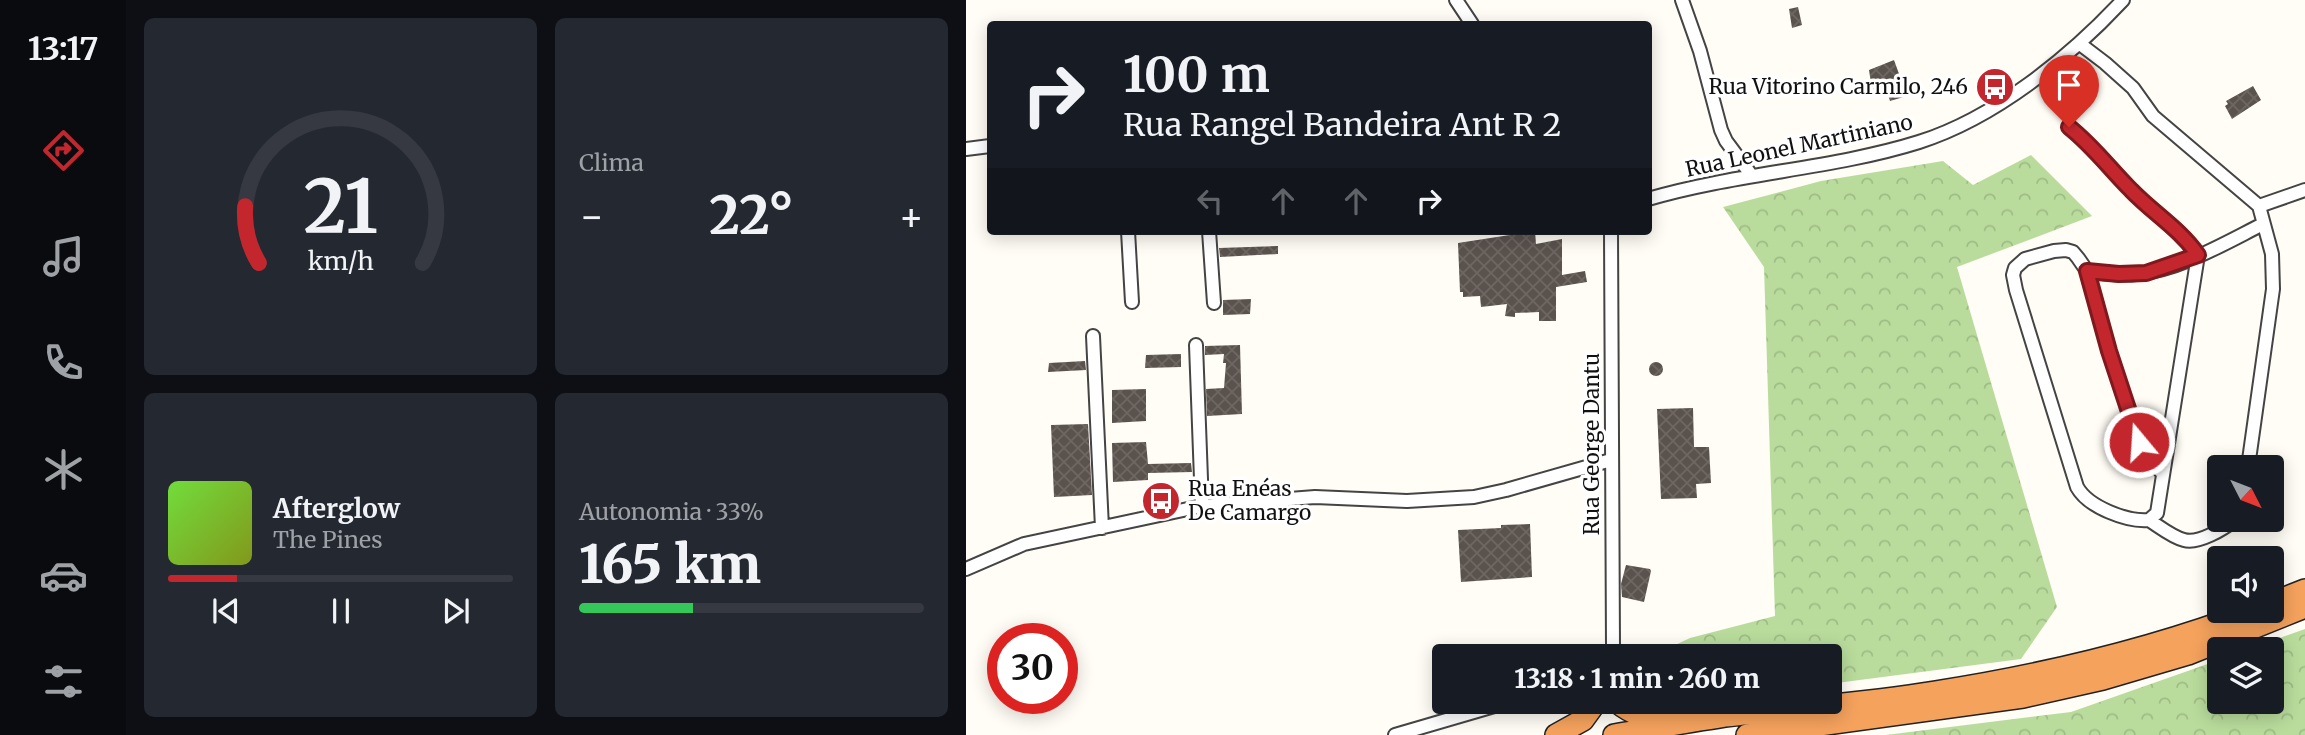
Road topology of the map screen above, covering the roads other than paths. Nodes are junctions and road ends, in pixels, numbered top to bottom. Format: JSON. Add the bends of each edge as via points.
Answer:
{"nodes":[{"id":1,"x":1456,"y":0,"type":"edge"},
{"id":2,"x":1682,"y":0,"type":"edge"},
{"id":3,"x":2123,"y":0,"type":"edge"},
{"id":4,"x":1470,"y":21,"type":"edge"},
{"id":5,"x":2080,"y":44,"type":"junction"},
{"id":6,"x":2069,"y":127,"type":"dead end"},
{"id":7,"x":987,"y":146,"type":"edge"},
{"id":8,"x":966,"y":149,"type":"edge"},
{"id":9,"x":1752,"y":176,"type":"junction"},
{"id":10,"x":2305,"y":190,"type":"edge"},
{"id":11,"x":1652,"y":199,"type":"edge"},
{"id":12,"x":2259,"y":206,"type":"junction"},
{"id":13,"x":2263,"y":224,"type":"junction"},
{"id":14,"x":1128,"y":235,"type":"edge"},
{"id":15,"x":1209,"y":235,"type":"edge"},
{"id":16,"x":1611,"y":235,"type":"edge"},
{"id":17,"x":2198,"y":255,"type":"junction"},
{"id":18,"x":2087,"y":271,"type":"junction"},
{"id":19,"x":1132,"y":302,"type":"dead end"},
{"id":20,"x":1214,"y":303,"type":"dead end"},
{"id":21,"x":1093,"y":336,"type":"dead end"},
{"id":22,"x":1196,"y":345,"type":"dead end"},
{"id":23,"x":2250,"y":455,"type":"edge"},
{"id":24,"x":1611,"y":460,"type":"junction"},
{"id":25,"x":2163,"y":474,"type":"junction"},
{"id":26,"x":1202,"y":506,"type":"junction"},
{"id":27,"x":2149,"y":520,"type":"junction"},
{"id":28,"x":1102,"y":528,"type":"junction"},
{"id":29,"x":2213,"y":532,"type":"edge"},
{"id":30,"x":966,"y":569,"type":"edge"},
{"id":31,"x":2305,"y":590,"type":"edge"},
{"id":32,"x":2284,"y":598,"type":"edge"},
{"id":33,"x":2305,"y":607,"type":"edge"},
{"id":34,"x":2218,"y":623,"type":"edge"},
{"id":35,"x":1613,"y":644,"type":"edge"},
{"id":36,"x":1467,"y":714,"type":"edge"},
{"id":37,"x":1587,"y":714,"type":"edge"},
{"id":38,"x":1635,"y":714,"type":"edge"},
{"id":39,"x":1710,"y":719,"type":"junction"},
{"id":40,"x":1395,"y":735,"type":"edge"},
{"id":41,"x":1556,"y":735,"type":"edge"},
{"id":42,"x":1614,"y":735,"type":"edge"},
{"id":43,"x":1747,"y":735,"type":"edge"}],
"edges":[{"from":1,"to":4,"type":"street"},
{"from":2,"to":9,"type":"street","via":[[1721,130]]},
{"from":3,"to":5,"type":"street","name":"Rua Leonel Martiniano"},
{"from":5,"to":9,"type":"street","name":"Rua Leonel Martiniano","via":[[1951,130],[1894,148]]},
{"from":5,"to":12,"type":"street","via":[[2133,88],[2153,116]]},
{"from":6,"to":17,"type":"street"},
{"from":7,"to":8,"type":"street"},
{"from":9,"to":11,"type":"street","name":"Rua Leonel Martiniano"},
{"from":10,"to":12,"type":"street"},
{"from":12,"to":13,"type":"street"},
{"from":13,"to":17,"type":"street"},
{"from":13,"to":23,"type":"street","via":[[2272,254],[2273,289]]},
{"from":14,"to":19,"type":"street"},
{"from":15,"to":20,"type":"street"},
{"from":16,"to":24,"type":"street","name":"Rua George Dantu"},
{"from":17,"to":18,"type":"street","via":[[2146,273]]},
{"from":17,"to":25,"type":"street"},
{"from":18,"to":25,"type":"street","via":[[2139,442]]},
{"from":18,"to":27,"type":"street","via":[[2073,252],[2054,251],[2025,259],[2013,275],[2077,487],[2091,502],[2114,513]]},
{"from":21,"to":28,"type":"street"},
{"from":22,"to":26,"type":"street"},
{"from":24,"to":26,"type":"street","via":[[1506,490],[1453,499],[1315,497]]},
{"from":24,"to":35,"type":"street","name":"Rua George Dantu"},
{"from":25,"to":27,"type":"street","via":[[2157,513]]},
{"from":26,"to":28,"type":"street"},
{"from":27,"to":29,"type":"street","via":[[2186,541]]},
{"from":28,"to":30,"type":"street","via":[[1024,544]]},
{"from":31,"to":32,"type":"highway"},
{"from":33,"to":43,"type":"highway","via":[[2188,654],[2091,682]]},
{"from":34,"to":39,"type":"highway","via":[[2071,667],[1933,693]]},
{"from":36,"to":40,"type":"street"},
{"from":37,"to":41,"type":"highway"},
{"from":38,"to":39,"type":"highway"},
{"from":39,"to":42,"type":"highway"}]}
